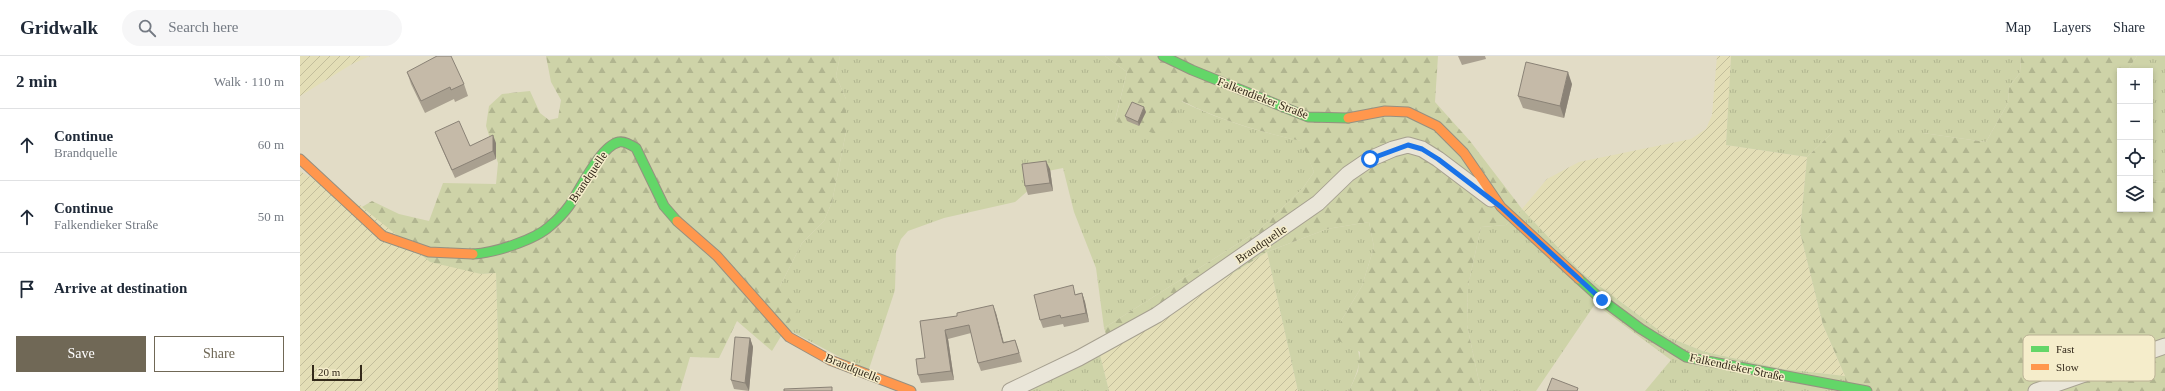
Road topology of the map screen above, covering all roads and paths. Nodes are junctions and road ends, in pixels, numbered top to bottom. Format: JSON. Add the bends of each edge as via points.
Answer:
{"nodes":[{"id":1,"x":1163,"y":56,"type":"edge"},
{"id":2,"x":300,"y":159,"type":"edge"},
{"id":3,"x":1501,"y":207,"type":"junction"},
{"id":4,"x":2165,"y":346,"type":"edge"},
{"id":5,"x":2155,"y":349,"type":"edge"},
{"id":6,"x":2065,"y":381,"type":"edge"},
{"id":7,"x":911,"y":391,"type":"edge"},
{"id":8,"x":1010,"y":391,"type":"edge"},
{"id":9,"x":1867,"y":391,"type":"edge"},
{"id":10,"x":2036,"y":391,"type":"edge"}],
"edges":[{"from":1,"to":3,"type":"street","name":"Falkendieker Straße","via":[[1308,117],[1352,118],[1385,111],[1408,112],[1438,126],[1464,153]]},
{"from":2,"to":7,"type":"street","name":"Brandquelle","via":[[383,236],[429,252],[475,254],[525,240],[549,226],[568,207],[605,150],[615,144],[627,143],[636,148],[642,158],[664,206],[682,226],[717,256],[789,337],[830,360]]},
{"from":3,"to":8,"type":"street","name":"Brandquelle","via":[[1422,149],[1408,145],[1393,149],[1370,159],[1348,174],[1296,220],[1157,315],[1079,358]]},
{"from":3,"to":9,"type":"street","name":"Falkendieker Straße","via":[[1602,300],[1641,329],[1686,357]]},
{"from":4,"to":5,"type":"street"},
{"from":6,"to":10,"type":"street"}]}
